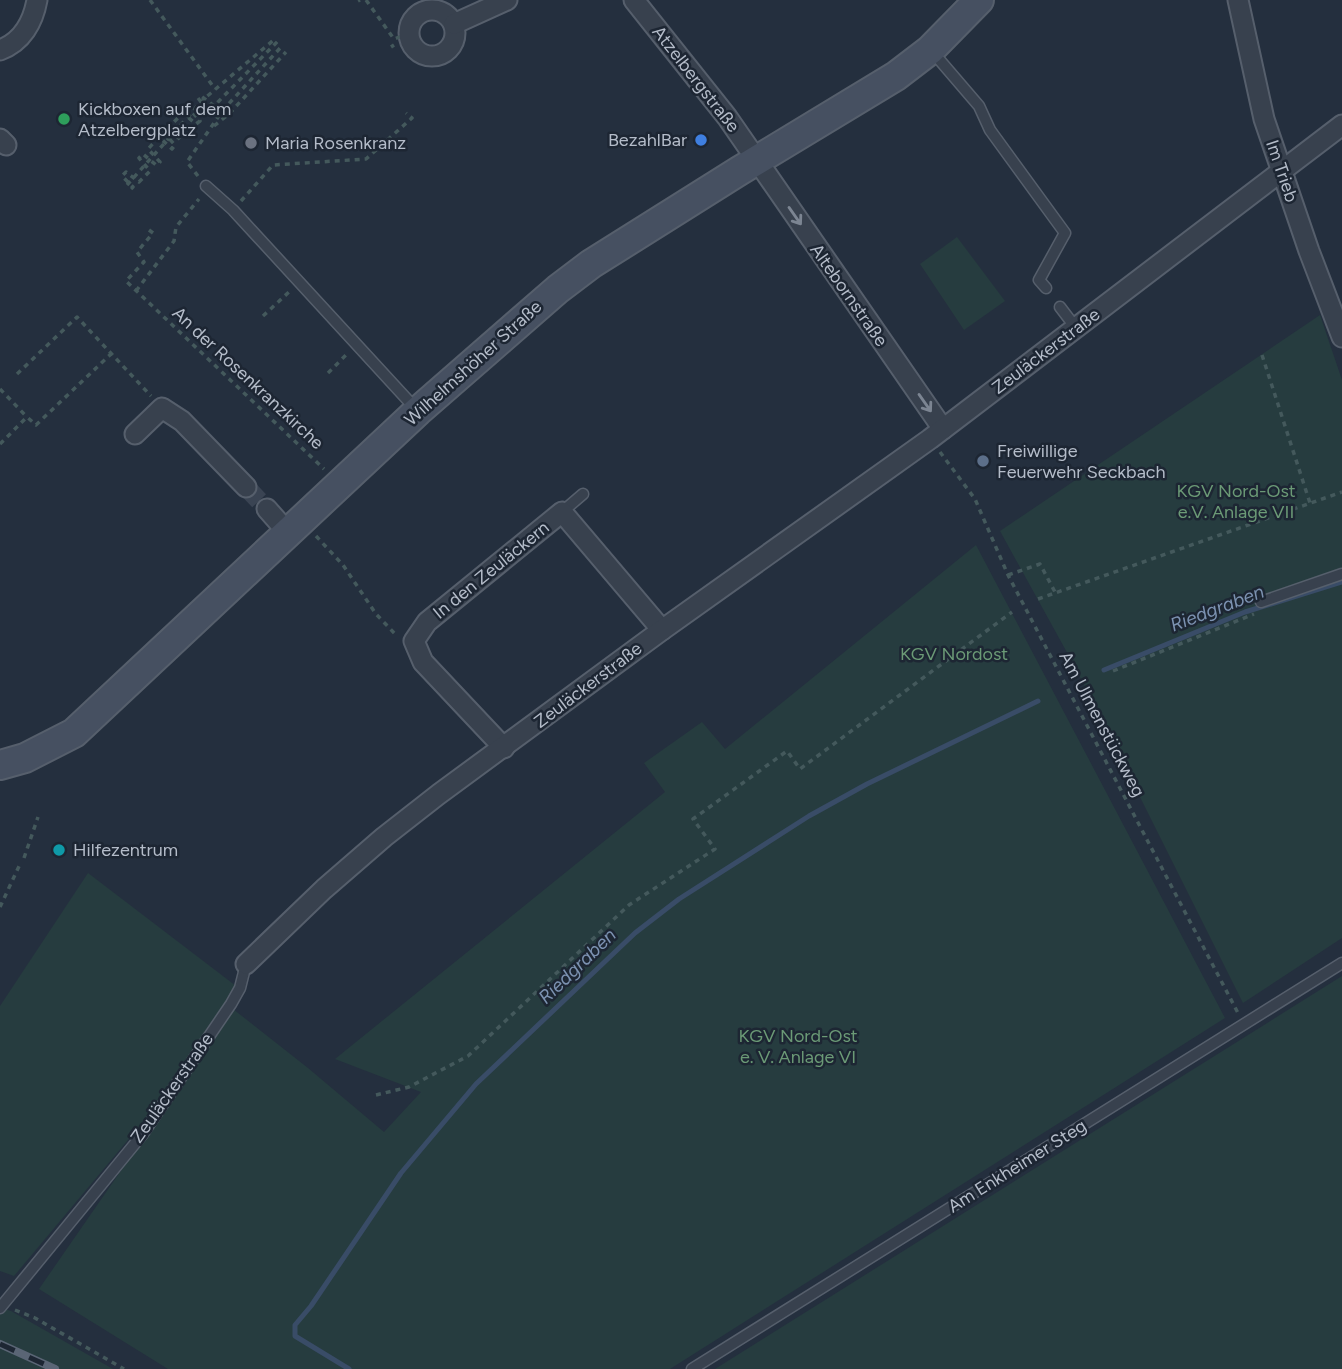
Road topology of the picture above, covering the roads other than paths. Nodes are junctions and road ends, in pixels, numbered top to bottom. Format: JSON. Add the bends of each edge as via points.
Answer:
{"nodes":[{"id":1,"x":37,"y":0,"type":"edge"},
{"id":2,"x":508,"y":0,"type":"edge"},
{"id":3,"x":634,"y":0,"type":"edge"},
{"id":4,"x":979,"y":0,"type":"edge"},
{"id":5,"x":1238,"y":0,"type":"edge"},
{"id":6,"x":454,"y":24,"type":"dead end"},
{"id":7,"x":0,"y":50,"type":"edge"},
{"id":8,"x":930,"y":50,"type":"junction"},
{"id":9,"x":1342,"y":125,"type":"edge"},
{"id":10,"x":756,"y":160,"type":"junction"},
{"id":11,"x":1282,"y":172,"type":"junction"},
{"id":12,"x":206,"y":186,"type":"road end"},
{"id":13,"x":1046,"y":288,"type":"dead end"},
{"id":14,"x":1060,"y":307,"type":"dead end"},
{"id":15,"x":1076,"y":328,"type":"junction"},
{"id":16,"x":1342,"y":337,"type":"edge"},
{"id":17,"x":418,"y":411,"type":"junction"},
{"id":18,"x":937,"y":434,"type":"junction"},
{"id":19,"x":135,"y":435,"type":"dead end"},
{"id":20,"x":246,"y":487,"type":"tunnel mouth"},
{"id":21,"x":583,"y":494,"type":"dead end"},
{"id":22,"x":267,"y":509,"type":"tunnel mouth"},
{"id":23,"x":562,"y":512,"type":"junction"},
{"id":24,"x":296,"y":528,"type":"junction"},
{"id":25,"x":1342,"y":574,"type":"edge"},
{"id":26,"x":1261,"y":601,"type":"dead end"},
{"id":27,"x":662,"y":630,"type":"junction"},
{"id":28,"x":504,"y":748,"type":"junction"},
{"id":29,"x":0,"y":765,"type":"edge"},
{"id":30,"x":1342,"y":963,"type":"edge"},
{"id":31,"x":246,"y":964,"type":"joint"},
{"id":32,"x":2,"y":1307,"type":"edge"},
{"id":33,"x":692,"y":1369,"type":"edge"}],
"edges":[{"from":1,"to":7,"type":"street","via":[[24,33]]},
{"from":2,"to":6,"type":"street"},
{"from":3,"to":10,"type":"street","name":"Atzelbergstraße"},
{"from":4,"to":8,"type":"main road","name":"Wilhelmshöher Straße"},
{"from":5,"to":11,"type":"street","name":"Im Trieb","via":[[1264,119]]},
{"from":8,"to":10,"type":"main road","name":"Wilhelmshöher Straße","via":[[896,76]]},
{"from":8,"to":13,"type":"lane","via":[[979,106],[990,130],[1065,233],[1039,280]]},
{"from":9,"to":11,"type":"street","name":"Zeuläckerstraße"},
{"from":10,"to":17,"type":"main road","name":"Wilhelmshöher Straße","via":[[591,264]]},
{"from":10,"to":18,"type":"street","name":"Altebornstraße","one_way":true},
{"from":11,"to":15,"type":"street","name":"Zeuläckerstraße"},
{"from":11,"to":16,"type":"street","name":"Im Trieb"},
{"from":12,"to":17,"type":"lane"},
{"from":14,"to":15,"type":"lane"},
{"from":15,"to":18,"type":"street","name":"Zeuläckerstraße"},
{"from":17,"to":24,"type":"main road","name":"Wilhelmshöher Straße"},
{"from":18,"to":27,"type":"street","name":"Zeuläckerstraße"},
{"from":19,"to":20,"type":"street","via":[[162,408],[183,421]]},
{"from":21,"to":23,"type":"lane"},
{"from":22,"to":24,"type":"street"},
{"from":23,"to":27,"type":"street","name":"In den Zeuläckern"},
{"from":23,"to":28,"type":"street","name":"In den Zeuläckern","via":[[427,622],[414,640],[423,662]]},
{"from":24,"to":29,"type":"main road","name":"Wilhelmshöher Straße","via":[[74,733]]},
{"from":25,"to":26,"type":"lane"},
{"from":27,"to":28,"type":"street","name":"Zeuläckerstraße"},
{"from":28,"to":31,"type":"street","name":"Zeuläckerstraße","via":[[384,837]]},
{"from":30,"to":33,"type":"lane","name":"Am Enkheimer Steg"},
{"from":31,"to":32,"type":"lane","name":"Zeuläckerstraße","via":[[231,1004],[142,1135]]}]}
